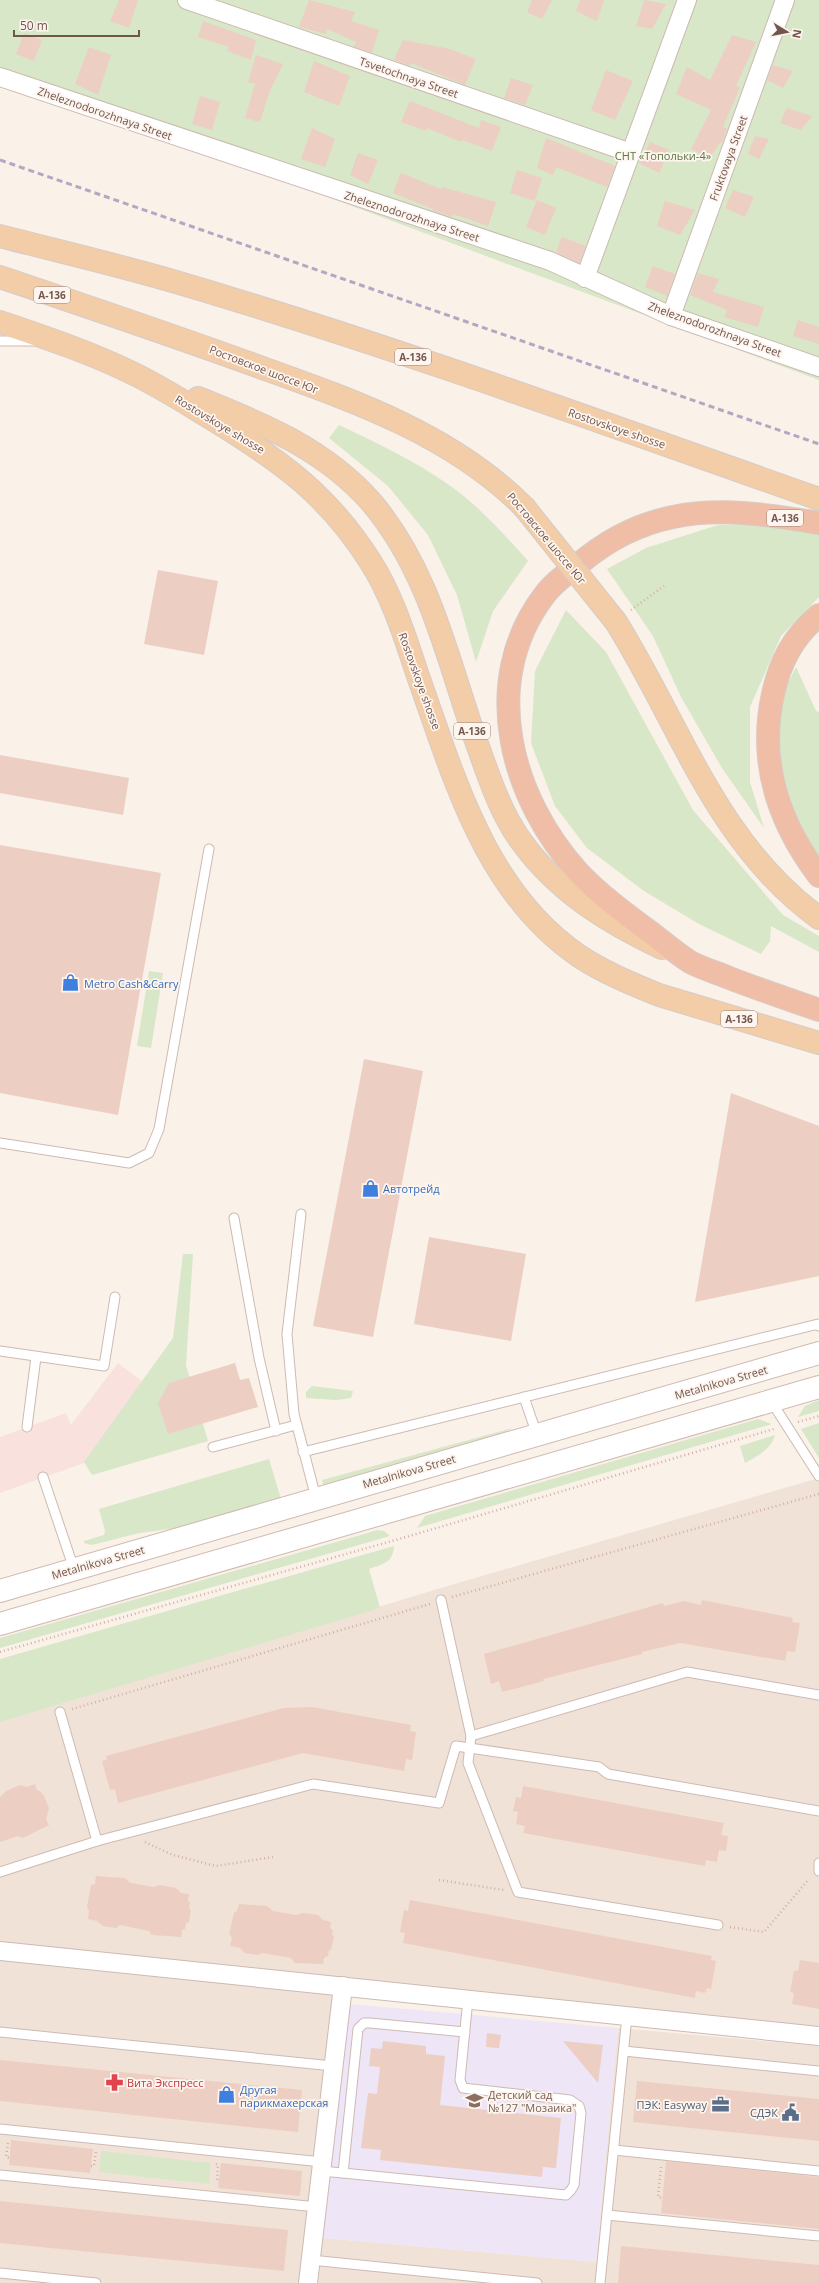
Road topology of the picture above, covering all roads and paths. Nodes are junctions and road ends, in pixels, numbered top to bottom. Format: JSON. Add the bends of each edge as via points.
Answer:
{"nodes":[{"id":1,"x":187,"y":0,"type":"edge"},
{"id":2,"x":785,"y":0,"type":"edge"},
{"id":3,"x":684,"y":1,"type":"edge"},
{"id":4,"x":0,"y":77,"type":"edge"},
{"id":5,"x":631,"y":153,"type":"junction"},
{"id":6,"x":0,"y":236,"type":"edge"},
{"id":7,"x":0,"y":277,"type":"edge"},
{"id":8,"x":585,"y":278,"type":"junction"},
{"id":9,"x":671,"y":316,"type":"junction"},
{"id":10,"x":0,"y":322,"type":"edge"},
{"id":11,"x":0,"y":341,"type":"edge"},
{"id":12,"x":55,"y":341,"type":"junction"},
{"id":13,"x":819,"y":367,"type":"edge"},
{"id":14,"x":130,"y":372,"type":"junction"},
{"id":15,"x":819,"y":499,"type":"edge"},
{"id":16,"x":819,"y":523,"type":"edge"},
{"id":17,"x":664,"y":586,"type":"dead end"},
{"id":18,"x":819,"y":615,"type":"edge"},
{"id":19,"x":616,"y":622,"type":"junction"},
{"id":20,"x":209,"y":849,"type":"dead end"},
{"id":21,"x":819,"y":876,"type":"edge"},
{"id":22,"x":819,"y":918,"type":"edge"},
{"id":23,"x":690,"y":962,"type":"junction"},
{"id":24,"x":819,"y":1010,"type":"edge"},
{"id":25,"x":819,"y":1043,"type":"edge"},
{"id":26,"x":0,"y":1143,"type":"edge"},
{"id":27,"x":301,"y":1214,"type":"dead end"},
{"id":28,"x":234,"y":1218,"type":"dead end"},
{"id":29,"x":115,"y":1297,"type":"dead end"},
{"id":30,"x":819,"y":1326,"type":"edge"},
{"id":31,"x":0,"y":1351,"type":"edge"},
{"id":32,"x":819,"y":1353,"type":"edge"},
{"id":33,"x":36,"y":1357,"type":"junction"},
{"id":34,"x":819,"y":1387,"type":"edge"},
{"id":35,"x":524,"y":1397,"type":"junction"},
{"id":36,"x":771,"y":1401,"type":"junction"},
{"id":37,"x":819,"y":1416,"type":"edge"},
{"id":38,"x":296,"y":1425,"type":"junction"},
{"id":39,"x":785,"y":1426,"type":"junction"},
{"id":40,"x":27,"y":1427,"type":"dead end"},
{"id":41,"x":276,"y":1431,"type":"junction"},
{"id":42,"x":537,"y":1435,"type":"junction"},
{"id":43,"x":213,"y":1447,"type":"dead end"},
{"id":44,"x":303,"y":1452,"type":"junction"},
{"id":45,"x":819,"y":1476,"type":"edge"},
{"id":46,"x":43,"y":1477,"type":"dead end"},
{"id":47,"x":819,"y":1494,"type":"edge"},
{"id":48,"x":316,"y":1498,"type":"junction"},
{"id":49,"x":74,"y":1570,"type":"junction"},
{"id":50,"x":0,"y":1591,"type":"edge"},
{"id":51,"x":441,"y":1600,"type":"junction"},
{"id":52,"x":0,"y":1624,"type":"edge"},
{"id":53,"x":0,"y":1652,"type":"edge"},
{"id":54,"x":819,"y":1695,"type":"edge"},
{"id":55,"x":60,"y":1712,"type":"joint"},
{"id":56,"x":471,"y":1736,"type":"junction"},
{"id":57,"x":470,"y":1748,"type":"junction"},
{"id":58,"x":819,"y":1811,"type":"edge"},
{"id":59,"x":127,"y":1833,"type":"junction"},
{"id":60,"x":97,"y":1841,"type":"junction"},
{"id":61,"x":274,"y":1858,"type":"dead end"},
{"id":62,"x":819,"y":1867,"type":"edge"},
{"id":63,"x":0,"y":1872,"type":"edge"},
{"id":64,"x":439,"y":1880,"type":"dead end"},
{"id":65,"x":518,"y":1892,"type":"junction"},
{"id":66,"x":718,"y":1925,"type":"joint"},
{"id":67,"x":0,"y":1951,"type":"edge"},
{"id":68,"x":343,"y":1986,"type":"junction"},
{"id":69,"x":468,"y":1999,"type":"junction"},
{"id":70,"x":627,"y":2016,"type":"junction"},
{"id":71,"x":0,"y":2032,"type":"edge"},
{"id":72,"x":465,"y":2032,"type":"junction"},
{"id":73,"x":819,"y":2036,"type":"edge"},
{"id":74,"x":624,"y":2051,"type":"junction"},
{"id":75,"x":333,"y":2066,"type":"junction"},
{"id":76,"x":819,"y":2070,"type":"edge"},
{"id":77,"x":0,"y":2129,"type":"edge"},
{"id":78,"x":8,"y":2140,"type":"dead end"},
{"id":79,"x":96,"y":2149,"type":"dead end"},
{"id":80,"x":614,"y":2150,"type":"junction"},
{"id":81,"x":662,"y":2155,"type":"junction"},
{"id":82,"x":10,"y":2158,"type":"dead end"},
{"id":83,"x":213,"y":2164,"type":"dead end"},
{"id":84,"x":91,"y":2166,"type":"dead end"},
{"id":85,"x":322,"y":2166,"type":"junction"},
{"id":86,"x":819,"y":2171,"type":"edge"},
{"id":87,"x":343,"y":2173,"type":"junction"},
{"id":88,"x":0,"y":2174,"type":"edge"},
{"id":89,"x":219,"y":2181,"type":"dead end"},
{"id":90,"x":662,"y":2198,"type":"dead end"},
{"id":91,"x":317,"y":2207,"type":"junction"},
{"id":92,"x":607,"y":2215,"type":"junction"},
{"id":93,"x":819,"y":2236,"type":"edge"},
{"id":94,"x":311,"y":2260,"type":"junction"},
{"id":95,"x":0,"y":2273,"type":"edge"},
{"id":96,"x":96,"y":2283,"type":"edge"},
{"id":97,"x":308,"y":2283,"type":"edge"},
{"id":98,"x":537,"y":2283,"type":"edge"},
{"id":99,"x":600,"y":2283,"type":"edge"}],
"edges":[{"from":1,"to":5,"type":"street","name":"Tsvetochnaya Street"},
{"from":2,"to":9,"type":"street","name":"Fruktovaya Street"},
{"from":3,"to":5,"type":"street"},
{"from":4,"to":8,"type":"street","name":"Zheleznodorozhnaya Street","via":[[550,261]]},
{"from":5,"to":8,"type":"street"},
{"from":6,"to":15,"type":"main road","name":"Rostovskoye shosse","number":"А-136","via":[[173,281],[326,328],[485,381]]},
{"from":7,"to":19,"type":"main road","name":"Ростовское шоссе Юг","number":"А-136","bridge":true,"via":[[281,374],[411,427],[478,466],[524,507]]},
{"from":8,"to":9,"type":"street","name":"Zheleznodorozhnaya Street"},
{"from":9,"to":13,"type":"street","name":"Zheleznodorozhnaya Street"},
{"from":10,"to":12,"type":"main road","name":"Rostovskoye shosse","number":"А-136"},
{"from":11,"to":12,"type":"lane"},
{"from":12,"to":14,"type":"main road","name":"Rostovskoye shosse","number":"А-136"},
{"from":14,"to":23,"type":"main road","number":"А-136","via":[[285,435],[312,450],[340,472],[371,502],[410,558],[429,600],[492,786],[521,841],[544,869],[588,907],[613,923]]},
{"from":14,"to":25,"type":"main road","name":"Rostovskoye shosse","number":"А-136","via":[[268,453],[320,496],[350,532],[371,562],[392,604],[447,759],[478,836],[492,862],[522,903],[556,937],[577,955],[636,986]]},
{"from":16,"to":23,"type":"highway","number":"А-136","via":[[706,513],[673,517],[625,533],[591,553],[544,596],[516,647],[507,714],[511,747],[534,811],[578,871],[607,901]]},
{"from":17,"to":19,"type":"path"},
{"from":18,"to":21,"type":"highway","via":[[801,631],[784,658],[769,711],[767,739],[769,767],[792,838]]},
{"from":19,"to":22,"type":"main road","name":"Ростовское шоссе Юг","number":"А-136","via":[[740,840],[783,890]]},
{"from":20,"to":26,"type":"lane","via":[[159,1129],[149,1153],[129,1163]]},
{"from":23,"to":24,"type":"highway","number":"А-136","via":[[762,991]]},
{"from":27,"to":38,"type":"lane","via":[[287,1334]]},
{"from":28,"to":41,"type":"lane","via":[[259,1358]]},
{"from":29,"to":33,"type":"lane","via":[[104,1366]]},
{"from":30,"to":35,"type":"lane","via":[[818,1324]]},
{"from":31,"to":33,"type":"lane"},
{"from":32,"to":42,"type":"main road","name":"Metalnikova Street"},
{"from":33,"to":40,"type":"lane"},
{"from":34,"to":36,"type":"main road"},
{"from":35,"to":42,"type":"lane"},
{"from":35,"to":44,"type":"lane"},
{"from":36,"to":39,"type":"lane"},
{"from":36,"to":52,"type":"main road"},
{"from":37,"to":39,"type":"path"},
{"from":38,"to":41,"type":"lane"},
{"from":38,"to":44,"type":"lane"},
{"from":39,"to":45,"type":"lane"},
{"from":39,"to":53,"type":"path"},
{"from":41,"to":43,"type":"lane"},
{"from":42,"to":48,"type":"main road","name":"Metalnikova Street"},
{"from":44,"to":48,"type":"lane"},
{"from":46,"to":49,"type":"lane"},
{"from":47,"to":51,"type":"path"},
{"from":48,"to":49,"type":"main road","name":"Metalnikova Street"},
{"from":49,"to":50,"type":"main road","name":"Metalnikova Street"},
{"from":51,"to":55,"type":"path"},
{"from":51,"to":56,"type":"lane"},
{"from":54,"to":56,"type":"lane","via":[[687,1672]]},
{"from":55,"to":60,"type":"lane"},
{"from":56,"to":57,"type":"lane"},
{"from":57,"to":58,"type":"lane","via":[[599,1767],[608,1774]]},
{"from":57,"to":59,"type":"lane","via":[[456,1746],[439,1803],[313,1784]]},
{"from":57,"to":65,"type":"lane","via":[[468,1763]]},
{"from":59,"to":60,"type":"lane"},
{"from":59,"to":61,"type":"path","via":[[173,1855],[216,1866]]},
{"from":60,"to":63,"type":"lane"},
{"from":62,"to":66,"type":"path","via":[[764,1932]]},
{"from":64,"to":65,"type":"path"},
{"from":65,"to":66,"type":"lane"},
{"from":67,"to":68,"type":"street"},
{"from":68,"to":69,"type":"street"},
{"from":68,"to":75,"type":"street"},
{"from":69,"to":70,"type":"street"},
{"from":69,"to":72,"type":"lane"},
{"from":70,"to":73,"type":"street"},
{"from":70,"to":74,"type":"lane"},
{"from":71,"to":75,"type":"lane"},
{"from":72,"to":87,"type":"lane","via":[[370,2023],[364,2023],[358,2029]]},
{"from":72,"to":87,"type":"lane","via":[[460,2080],[463,2088],[570,2100],[579,2106],[581,2113],[572,2190],[560,2195]]},
{"from":74,"to":76,"type":"lane"},
{"from":74,"to":80,"type":"lane"},
{"from":75,"to":85,"type":"street"},
{"from":77,"to":85,"type":"lane"},
{"from":78,"to":82,"type":"path","via":[[6,2157]]},
{"from":79,"to":84,"type":"path","via":[[94,2166]]},
{"from":80,"to":81,"type":"lane"},
{"from":80,"to":92,"type":"lane"},
{"from":81,"to":86,"type":"lane"},
{"from":81,"to":90,"type":"path","via":[[658,2197]]},
{"from":83,"to":89,"type":"path","via":[[218,2165]]},
{"from":85,"to":87,"type":"lane"},
{"from":85,"to":91,"type":"street"},
{"from":88,"to":91,"type":"lane"},
{"from":91,"to":94,"type":"street"},
{"from":92,"to":93,"type":"lane"},
{"from":92,"to":99,"type":"lane"},
{"from":94,"to":97,"type":"street"},
{"from":94,"to":98,"type":"lane"},
{"from":95,"to":96,"type":"lane"}]}
